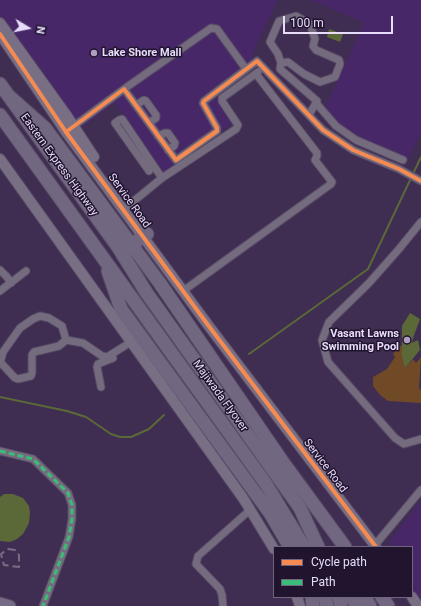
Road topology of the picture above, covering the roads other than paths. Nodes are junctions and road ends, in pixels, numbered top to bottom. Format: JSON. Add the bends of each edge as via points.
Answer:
{"nodes":[{"id":1,"x":0,"y":23,"type":"edge"},
{"id":2,"x":0,"y":34,"type":"edge"},
{"id":3,"x":281,"y":63,"type":"junction"},
{"id":4,"x":263,"y":68,"type":"junction"},
{"id":5,"x":246,"y":69,"type":"junction"},
{"id":6,"x":256,"y":74,"type":"junction"},
{"id":7,"x":0,"y":84,"type":"edge"},
{"id":8,"x":124,"y":89,"type":"junction"},
{"id":9,"x":317,"y":100,"type":"junction"},
{"id":10,"x":136,"y":105,"type":"junction"},
{"id":11,"x":0,"y":115,"type":"edge"},
{"id":12,"x":309,"y":115,"type":"junction"},
{"id":13,"x":149,"y":123,"type":"junction"},
{"id":14,"x":69,"y":129,"type":"junction"},
{"id":15,"x":0,"y":159,"type":"edge"},
{"id":16,"x":403,"y":160,"type":"dead end"},
{"id":17,"x":149,"y":171,"type":"dead end"},
{"id":18,"x":162,"y":178,"type":"junction"},
{"id":19,"x":421,"y":181,"type":"edge"},
{"id":20,"x":126,"y":208,"type":"junction"},
{"id":21,"x":421,"y":222,"type":"edge"},
{"id":22,"x":143,"y":232,"type":"junction"},
{"id":23,"x":126,"y":244,"type":"junction"},
{"id":24,"x":104,"y":258,"type":"junction"},
{"id":25,"x":0,"y":270,"type":"edge"},
{"id":26,"x":26,"y":271,"type":"dead end"},
{"id":27,"x":11,"y":283,"type":"junction"},
{"id":28,"x":185,"y":290,"type":"junction"},
{"id":29,"x":0,"y":291,"type":"edge"},
{"id":30,"x":66,"y":340,"type":"junction"},
{"id":31,"x":133,"y":344,"type":"junction"},
{"id":32,"x":0,"y":363,"type":"edge"},
{"id":33,"x":102,"y":387,"type":"dead end"},
{"id":34,"x":421,"y":439,"type":"edge"},
{"id":35,"x":0,"y":452,"type":"edge"},
{"id":36,"x":421,"y":490,"type":"edge"},
{"id":37,"x":300,"y":508,"type":"junction"},
{"id":38,"x":250,"y":510,"type":"junction"},
{"id":39,"x":289,"y":546,"type":"edge"},
{"id":40,"x":303,"y":546,"type":"edge"},
{"id":41,"x":318,"y":546,"type":"edge"},
{"id":42,"x":326,"y":546,"type":"edge"},
{"id":43,"x":344,"y":546,"type":"edge"},
{"id":44,"x":376,"y":546,"type":"edge"},
{"id":45,"x":273,"y":548,"type":"edge"},
{"id":46,"x":0,"y":603,"type":"edge"},
{"id":47,"x":10,"y":606,"type":"edge"},
{"id":48,"x":43,"y":606,"type":"edge"},
{"id":49,"x":223,"y":606,"type":"edge"}],
"edges":[{"from":1,"to":14,"type":"street","name":"Service Road","via":[[67,116]]},
{"from":2,"to":14,"type":"street","name":"Service Road"},
{"from":3,"to":3,"type":"street","via":[[270,42],[279,21],[296,16],[310,24],[315,39],[313,46],[316,50],[338,60],[340,64],[335,77],[320,82],[288,62]]},
{"from":3,"to":9,"type":"street","via":[[280,69]]},
{"from":4,"to":5,"type":"street","via":[[257,62]]},
{"from":4,"to":6,"type":"street"},
{"from":4,"to":12,"type":"street"},
{"from":5,"to":8,"type":"street","via":[[218,29],[211,28]]},
{"from":5,"to":13,"type":"street","via":[[204,101],[203,104],[217,131],[176,160]]},
{"from":6,"to":18,"type":"street","via":[[222,98],[238,125],[236,129]]},
{"from":6,"to":28,"type":"street","via":[[317,153],[315,160],[332,182]]},
{"from":7,"to":23,"type":"highway","name":"Eastern Express Highway"},
{"from":8,"to":10,"type":"street"},
{"from":8,"to":14,"type":"street"},
{"from":9,"to":12,"type":"street"},
{"from":9,"to":16,"type":"street","via":[[336,126],[356,140]]},
{"from":10,"to":13,"type":"street"},
{"from":10,"to":13,"type":"street","via":[[146,100],[156,115]]},
{"from":11,"to":24,"type":"highway","name":"Eastern Express Highway"},
{"from":12,"to":19,"type":"street","via":[[324,130],[353,150]]},
{"from":14,"to":20,"type":"street","name":"Service Road"},
{"from":15,"to":31,"type":"street"},
{"from":17,"to":18,"type":"street","via":[[116,123],[119,120],[122,119]]},
{"from":18,"to":20,"type":"street"},
{"from":20,"to":22,"type":"street","name":"Service Road"},
{"from":21,"to":34,"type":"street","via":[[394,255],[329,322],[322,340],[328,362],[395,438],[404,444]]},
{"from":22,"to":23,"type":"highway"},
{"from":22,"to":28,"type":"street","name":"Service Road"},
{"from":23,"to":37,"type":"highway","name":"Majiwada Flyover","via":[[146,292]]},
{"from":23,"to":43,"type":"highway","via":[[159,282]]},
{"from":24,"to":39,"type":"highway","via":[[121,309],[270,513]]},
{"from":24,"to":40,"type":"highway","name":"Majiwada Flyover","via":[[266,484]]},
{"from":25,"to":27,"type":"street"},
{"from":26,"to":27,"type":"street"},
{"from":27,"to":29,"type":"street"},
{"from":28,"to":44,"type":"street","name":"Service Road","via":[[246,366],[247,375]]},
{"from":30,"to":31,"type":"street","via":[[83,343],[107,357]]},
{"from":30,"to":32,"type":"street","via":[[59,346],[34,352],[31,376],[15,378]]},
{"from":30,"to":32,"type":"street","via":[[62,326],[40,316],[20,328],[3,352]]},
{"from":31,"to":33,"type":"street","via":[[119,355],[98,364]]},
{"from":31,"to":38,"type":"street"},
{"from":35,"to":48,"type":"street","via":[[33,459],[68,493],[72,505],[69,537]]},
{"from":36,"to":44,"type":"street"},
{"from":37,"to":41,"type":"highway","name":"Majiwada Flyover"},
{"from":37,"to":42,"type":"highway"},
{"from":38,"to":45,"type":"street"},
{"from":38,"to":49,"type":"street","via":[[198,556],[196,564],[220,589]]},
{"from":46,"to":47,"type":"main road"}]}
